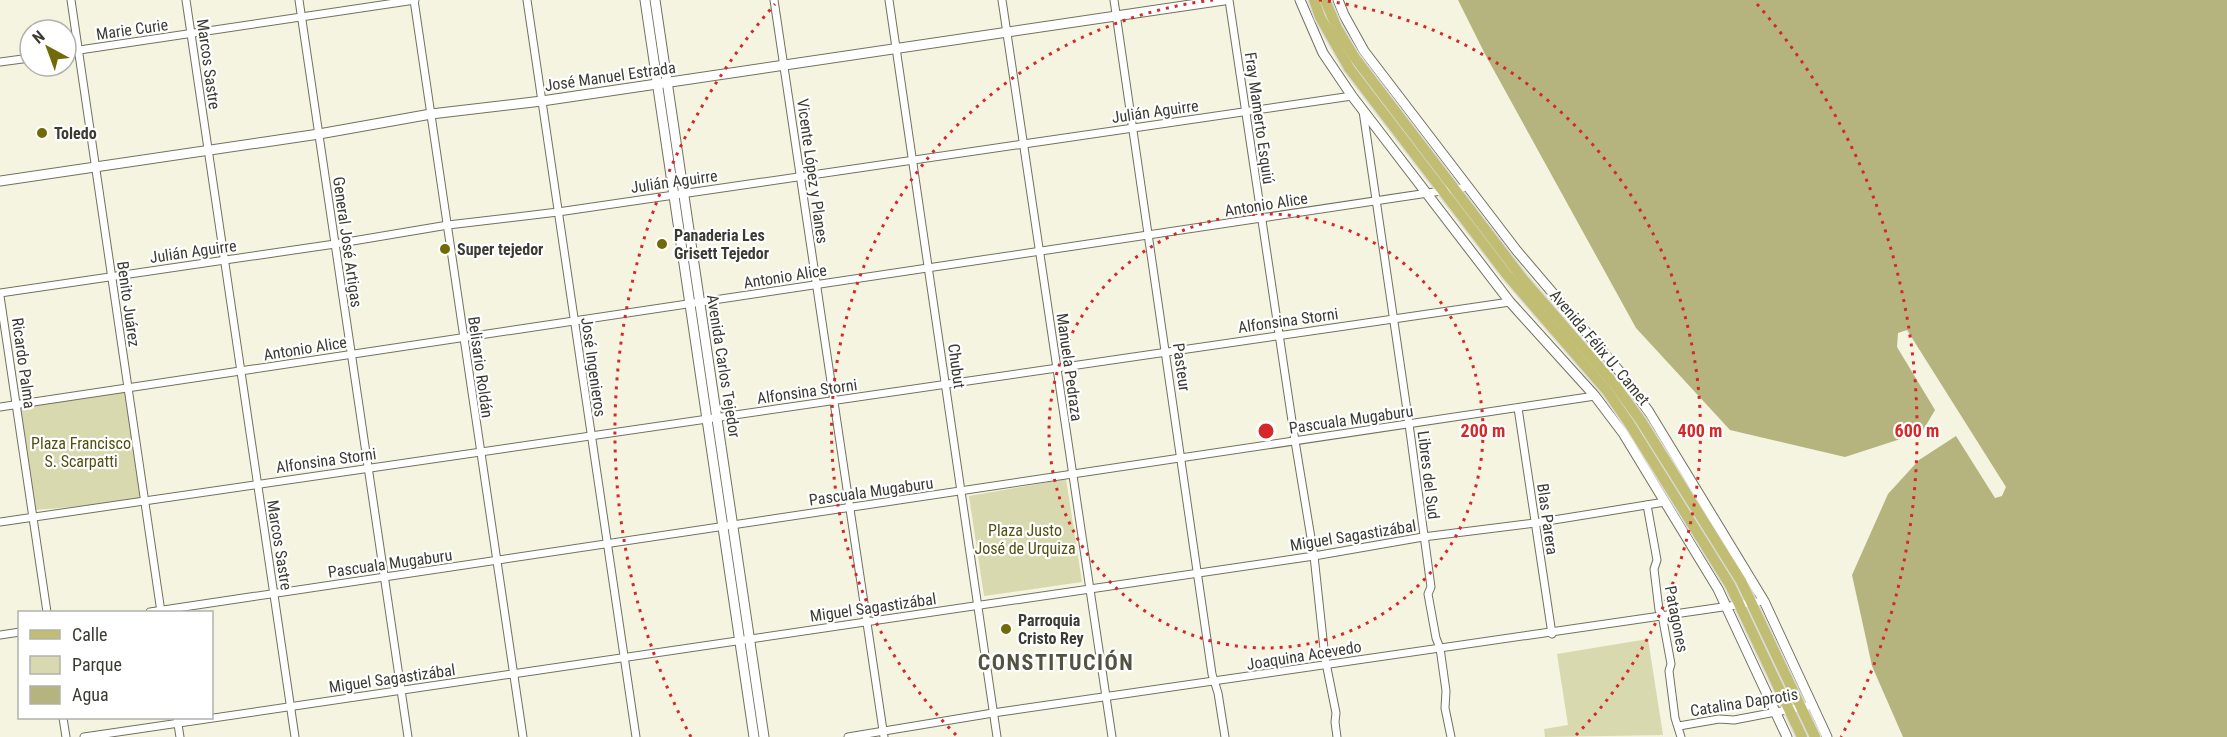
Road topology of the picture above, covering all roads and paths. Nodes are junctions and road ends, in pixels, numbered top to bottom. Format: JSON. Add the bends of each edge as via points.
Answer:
{"nodes":[{"id":1,"x":71,"y":0,"type":"edge"},
{"id":2,"x":186,"y":0,"type":"edge"},
{"id":3,"x":299,"y":0,"type":"edge"},
{"id":4,"x":414,"y":0,"type":"edge"},
{"id":5,"x":527,"y":0,"type":"edge"},
{"id":6,"x":645,"y":0,"type":"edge"},
{"id":7,"x":655,"y":0,"type":"edge"},
{"id":8,"x":774,"y":0,"type":"edge"},
{"id":9,"x":889,"y":0,"type":"edge"},
{"id":10,"x":1002,"y":0,"type":"edge"},
{"id":11,"x":1114,"y":0,"type":"edge"},
{"id":12,"x":1224,"y":0,"type":"edge"},
{"id":13,"x":1229,"y":0,"type":"edge"},
{"id":14,"x":1300,"y":0,"type":"edge"},
{"id":15,"x":1314,"y":0,"type":"edge"},
{"id":16,"x":1325,"y":0,"type":"edge"},
{"id":17,"x":1338,"y":0,"type":"edge"},
{"id":18,"x":1116,"y":16,"type":"junction"},
{"id":19,"x":301,"y":17,"type":"junction"},
{"id":20,"x":73,"y":18,"type":"edge"},
{"id":21,"x":1006,"y":32,"type":"junction"},
{"id":22,"x":191,"y":34,"type":"junction"},
{"id":23,"x":896,"y":49,"type":"junction"},
{"id":24,"x":78,"y":51,"type":"joint"},
{"id":25,"x":18,"y":60,"type":"edge"},
{"id":26,"x":0,"y":62,"type":"edge"},
{"id":27,"x":784,"y":65,"type":"junction"},
{"id":28,"x":662,"y":83,"type":"junction"},
{"id":29,"x":1352,"y":96,"type":"junction"},
{"id":30,"x":542,"y":101,"type":"junction"},
{"id":31,"x":1362,"y":108,"type":"junction"},
{"id":32,"x":1246,"y":112,"type":"junction"},
{"id":33,"x":431,"y":114,"type":"junction"},
{"id":34,"x":1133,"y":128,"type":"junction"},
{"id":35,"x":319,"y":134,"type":"junction"},
{"id":36,"x":1023,"y":144,"type":"junction"},
{"id":37,"x":208,"y":151,"type":"junction"},
{"id":38,"x":913,"y":160,"type":"junction"},
{"id":39,"x":95,"y":166,"type":"junction"},
{"id":40,"x":800,"y":176,"type":"junction"},
{"id":41,"x":0,"y":182,"type":"edge"},
{"id":42,"x":1468,"y":187,"type":"junction"},
{"id":43,"x":1455,"y":189,"type":"junction"},
{"id":44,"x":1442,"y":191,"type":"junction"},
{"id":45,"x":1426,"y":193,"type":"junction"},
{"id":46,"x":679,"y":194,"type":"junction"},
{"id":47,"x":1376,"y":201,"type":"junction"},
{"id":48,"x":558,"y":212,"type":"junction"},
{"id":49,"x":1262,"y":218,"type":"junction"},
{"id":50,"x":448,"y":225,"type":"junction"},
{"id":51,"x":1149,"y":235,"type":"junction"},
{"id":52,"x":335,"y":244,"type":"junction"},
{"id":53,"x":1039,"y":251,"type":"junction"},
{"id":54,"x":224,"y":260,"type":"junction"},
{"id":55,"x":929,"y":268,"type":"junction"},
{"id":56,"x":112,"y":276,"type":"junction"},
{"id":57,"x":816,"y":285,"type":"junction"},
{"id":58,"x":0,"y":295,"type":"edge"},
{"id":59,"x":1510,"y":302,"type":"junction"},
{"id":60,"x":695,"y":303,"type":"junction"},
{"id":61,"x":1393,"y":319,"type":"junction"},
{"id":62,"x":574,"y":321,"type":"junction"},
{"id":63,"x":1279,"y":335,"type":"junction"},
{"id":64,"x":464,"y":339,"type":"junction"},
{"id":65,"x":1166,"y":352,"type":"junction"},
{"id":66,"x":351,"y":355,"type":"junction"},
{"id":67,"x":1056,"y":368,"type":"junction"},
{"id":68,"x":241,"y":371,"type":"junction"},
{"id":69,"x":946,"y":384,"type":"junction"},
{"id":70,"x":128,"y":388,"type":"junction"},
{"id":71,"x":1595,"y":396,"type":"junction"},
{"id":72,"x":833,"y":400,"type":"junction"},
{"id":73,"x":16,"y":405,"type":"junction"},
{"id":74,"x":0,"y":407,"type":"edge"},
{"id":75,"x":1518,"y":408,"type":"junction"},
{"id":76,"x":712,"y":418,"type":"junction"},
{"id":77,"x":1409,"y":424,"type":"junction"},
{"id":78,"x":591,"y":436,"type":"junction"},
{"id":79,"x":1295,"y":441,"type":"junction"},
{"id":80,"x":479,"y":450,"type":"junction"},
{"id":81,"x":1182,"y":458,"type":"junction"},
{"id":82,"x":368,"y":468,"type":"junction"},
{"id":83,"x":1072,"y":475,"type":"junction"},
{"id":84,"x":258,"y":484,"type":"junction"},
{"id":85,"x":962,"y":491,"type":"junction"},
{"id":86,"x":145,"y":501,"type":"junction"},
{"id":87,"x":1665,"y":502,"type":"junction"},
{"id":88,"x":1647,"y":505,"type":"junction"},
{"id":89,"x":849,"y":508,"type":"junction"},
{"id":90,"x":33,"y":517,"type":"junction"},
{"id":91,"x":0,"y":522,"type":"edge"},
{"id":92,"x":1535,"y":523,"type":"junction"},
{"id":93,"x":728,"y":526,"type":"junction"},
{"id":94,"x":1423,"y":537,"type":"junction"},
{"id":95,"x":607,"y":544,"type":"junction"},
{"id":96,"x":1314,"y":556,"type":"junction"},
{"id":97,"x":498,"y":561,"type":"junction"},
{"id":98,"x":1199,"y":573,"type":"junction"},
{"id":99,"x":385,"y":577,"type":"junction"},
{"id":100,"x":1089,"y":589,"type":"junction"},
{"id":101,"x":274,"y":594,"type":"junction"},
{"id":102,"x":1764,"y":602,"type":"junction"},
{"id":103,"x":979,"y":605,"type":"junction"},
{"id":104,"x":1747,"y":605,"type":"junction"},
{"id":105,"x":1728,"y":607,"type":"junction"},
{"id":106,"x":47,"y":611,"type":"edge"},
{"id":107,"x":161,"y":611,"type":"edge"},
{"id":108,"x":167,"y":611,"type":"edge"},
{"id":109,"x":1662,"y":615,"type":"junction"},
{"id":110,"x":866,"y":622,"type":"junction"},
{"id":111,"x":18,"y":632,"type":"edge"},
{"id":112,"x":1551,"y":634,"type":"junction"},
{"id":113,"x":0,"y":635,"type":"edge"},
{"id":114,"x":745,"y":640,"type":"junction"},
{"id":115,"x":1440,"y":648,"type":"junction"},
{"id":116,"x":624,"y":657,"type":"junction"},
{"id":117,"x":1328,"y":666,"type":"junction"},
{"id":118,"x":513,"y":674,"type":"junction"},
{"id":119,"x":1215,"y":682,"type":"junction"},
{"id":120,"x":401,"y":690,"type":"junction"},
{"id":121,"x":1105,"y":697,"type":"junction"},
{"id":122,"x":1813,"y":705,"type":"junction"},
{"id":123,"x":291,"y":707,"type":"junction"},
{"id":124,"x":1801,"y":708,"type":"junction"},
{"id":125,"x":1789,"y":710,"type":"junction"},
{"id":126,"x":993,"y":713,"type":"junction"},
{"id":127,"x":1776,"y":713,"type":"junction"},
{"id":128,"x":213,"y":716,"type":"edge"},
{"id":129,"x":63,"y":719,"type":"edge"},
{"id":130,"x":177,"y":720,"type":"edge"},
{"id":131,"x":1679,"y":726,"type":"junction"},
{"id":132,"x":882,"y":734,"type":"edge"},
{"id":133,"x":66,"y":737,"type":"edge"},
{"id":134,"x":84,"y":737,"type":"edge"},
{"id":135,"x":180,"y":737,"type":"edge"},
{"id":136,"x":295,"y":737,"type":"edge"},
{"id":137,"x":408,"y":737,"type":"edge"},
{"id":138,"x":523,"y":737,"type":"edge"},
{"id":139,"x":636,"y":737,"type":"edge"},
{"id":140,"x":754,"y":737,"type":"edge"},
{"id":141,"x":764,"y":737,"type":"edge"},
{"id":142,"x":848,"y":737,"type":"edge"},
{"id":143,"x":997,"y":737,"type":"edge"},
{"id":144,"x":1112,"y":737,"type":"edge"},
{"id":145,"x":1225,"y":737,"type":"edge"},
{"id":146,"x":1337,"y":737,"type":"edge"},
{"id":147,"x":1450,"y":737,"type":"edge"},
{"id":148,"x":1681,"y":737,"type":"edge"},
{"id":149,"x":1787,"y":737,"type":"edge"},
{"id":150,"x":1802,"y":737,"type":"edge"},
{"id":151,"x":1815,"y":737,"type":"edge"},
{"id":152,"x":1827,"y":737,"type":"edge"}],
"edges":[{"from":1,"to":20,"type":"street","name":"Benito Juárez"},
{"from":2,"to":22,"type":"street","name":"Marcos Sastre"},
{"from":3,"to":19,"type":"street","name":"General José Artigas"},
{"from":4,"to":19,"type":"street","name":"Marie Curie"},
{"from":4,"to":33,"type":"street","name":"Belisario Roldán"},
{"from":5,"to":30,"type":"street","name":"José Ingenieros"},
{"from":6,"to":28,"type":"main road","name":"Avenida Carlos Tejedor"},
{"from":7,"to":28,"type":"main road","name":"Avenida Carlos Tejedor"},
{"from":8,"to":27,"type":"street","name":"Vicente López y Planes"},
{"from":9,"to":23,"type":"street","name":"Chubut"},
{"from":10,"to":21,"type":"street","name":"Manuela Pedraza"},
{"from":11,"to":18,"type":"street","name":"Pasteur"},
{"from":12,"to":18,"type":"main road","name":"José Manuel Estrada"},
{"from":13,"to":32,"type":"street","name":"Fray Mamerto Esquiú"},
{"from":14,"to":29,"type":"main road","via":[[1323,53]]},
{"from":15,"to":44,"type":"main road","name":"Avenida Félix U. Camet","via":[[1324,26],[1349,68]]},
{"from":16,"to":43,"type":"main road","name":"Avenida Félix U. Camet","via":[[1355,58]]},
{"from":17,"to":42,"type":"main road","name":"Avenida Félix U. Camet","via":[[1364,51]]},
{"from":18,"to":21,"type":"main road","name":"José Manuel Estrada"},
{"from":18,"to":34,"type":"street","name":"Pasteur"},
{"from":19,"to":22,"type":"street","name":"Marie Curie"},
{"from":19,"to":35,"type":"street","name":"General José Artigas"},
{"from":21,"to":23,"type":"main road","name":"José Manuel Estrada"},
{"from":21,"to":36,"type":"street","name":"Manuela Pedraza"},
{"from":22,"to":24,"type":"street","name":"Marie Curie"},
{"from":22,"to":37,"type":"street","name":"Marcos Sastre"},
{"from":23,"to":27,"type":"main road","name":"José Manuel Estrada"},
{"from":23,"to":38,"type":"street","name":"Chubut"},
{"from":24,"to":39,"type":"street","name":"Benito Juárez"},
{"from":25,"to":26,"type":"street"},
{"from":27,"to":28,"type":"main road","name":"José Manuel Estrada"},
{"from":27,"to":40,"type":"street","name":"Vicente López y Planes"},
{"from":28,"to":30,"type":"main road","name":"José Manuel Estrada"},
{"from":28,"to":46,"type":"main road","name":"Avenida Carlos Tejedor"},
{"from":29,"to":31,"type":"main road"},
{"from":29,"to":32,"type":"street","name":"Julián Aguirre"},
{"from":30,"to":33,"type":"main road","name":"José Manuel Estrada"},
{"from":30,"to":48,"type":"street","name":"José Ingenieros"},
{"from":31,"to":45,"type":"main road"},
{"from":31,"to":47,"type":"street","name":"Libres del Sud"},
{"from":32,"to":34,"type":"street","name":"Julián Aguirre"},
{"from":32,"to":49,"type":"street","name":"Fray Mamerto Esquiú"},
{"from":33,"to":35,"type":"main road","name":"José Manuel Estrada"},
{"from":33,"to":50,"type":"street","name":"Belisario Roldán"},
{"from":34,"to":36,"type":"street","name":"Julián Aguirre"},
{"from":34,"to":51,"type":"street","name":"Pasteur"},
{"from":35,"to":37,"type":"main road","name":"José Manuel Estrada"},
{"from":35,"to":52,"type":"street","name":"General José Artigas"},
{"from":36,"to":38,"type":"street","name":"Julián Aguirre"},
{"from":36,"to":53,"type":"street","name":"Manuela Pedraza"},
{"from":37,"to":39,"type":"main road","name":"José Manuel Estrada"},
{"from":37,"to":54,"type":"street","name":"Marcos Sastre"},
{"from":38,"to":40,"type":"street","name":"Julián Aguirre"},
{"from":38,"to":55,"type":"street","name":"Chubut"},
{"from":39,"to":41,"type":"main road","name":"José Manuel Estrada"},
{"from":39,"to":56,"type":"street","name":"Benito Juárez"},
{"from":40,"to":46,"type":"street","name":"Julián Aguirre"},
{"from":40,"to":57,"type":"street","name":"Vicente López y Planes"},
{"from":42,"to":43,"type":"street","name":"Antonio Alice"},
{"from":42,"to":102,"type":"main road","name":"Avenida Félix U. Camet","via":[[1635,392]]},
{"from":43,"to":44,"type":"street","name":"Antonio Alice"},
{"from":43,"to":104,"type":"main road","name":"Avenida Félix U. Camet","via":[[1522,279],[1626,398],[1741,581]]},
{"from":44,"to":45,"type":"street","name":"Antonio Alice"},
{"from":44,"to":104,"type":"main road","name":"Avenida Félix U. Camet","via":[[1507,275],[1617,404]]},
{"from":45,"to":47,"type":"street","name":"Antonio Alice"},
{"from":45,"to":59,"type":"main road"},
{"from":46,"to":48,"type":"street","name":"Julián Aguirre"},
{"from":46,"to":60,"type":"main road","name":"Avenida Carlos Tejedor"},
{"from":47,"to":49,"type":"street","name":"Antonio Alice"},
{"from":47,"to":61,"type":"street","name":"Libres del Sud"},
{"from":48,"to":50,"type":"street","name":"Julián Aguirre"},
{"from":48,"to":62,"type":"street","name":"José Ingenieros"},
{"from":49,"to":51,"type":"street","name":"Antonio Alice"},
{"from":49,"to":63,"type":"street","name":"Fray Mamerto Esquiú"},
{"from":50,"to":52,"type":"street","name":"Julián Aguirre"},
{"from":50,"to":64,"type":"street","name":"Belisario Roldán"},
{"from":51,"to":53,"type":"street","name":"Antonio Alice"},
{"from":51,"to":65,"type":"street","name":"Pasteur"},
{"from":52,"to":54,"type":"street","name":"Julián Aguirre"},
{"from":52,"to":66,"type":"street","name":"General José Artigas"},
{"from":53,"to":55,"type":"street","name":"Antonio Alice"},
{"from":53,"to":67,"type":"street","name":"Manuela Pedraza"},
{"from":54,"to":56,"type":"street","name":"Julián Aguirre"},
{"from":54,"to":68,"type":"street","name":"Marcos Sastre"},
{"from":55,"to":57,"type":"street","name":"Antonio Alice"},
{"from":55,"to":69,"type":"street","name":"Chubut"},
{"from":56,"to":58,"type":"street","name":"Julián Aguirre"},
{"from":56,"to":70,"type":"street","name":"Benito Juárez"},
{"from":57,"to":60,"type":"street","name":"Antonio Alice"},
{"from":57,"to":72,"type":"street","name":"Vicente López y Planes"},
{"from":58,"to":73,"type":"street","name":"Ricardo Palma"},
{"from":59,"to":61,"type":"street","name":"Alfonsina Storni"},
{"from":59,"to":71,"type":"main road"},
{"from":60,"to":62,"type":"street","name":"Antonio Alice"},
{"from":60,"to":76,"type":"main road","name":"Avenida Carlos Tejedor"},
{"from":61,"to":63,"type":"street","name":"Alfonsina Storni"},
{"from":61,"to":77,"type":"street","name":"Libres del Sud"},
{"from":62,"to":64,"type":"street","name":"Antonio Alice"},
{"from":62,"to":78,"type":"street","name":"José Ingenieros"},
{"from":63,"to":65,"type":"street","name":"Alfonsina Storni"},
{"from":63,"to":79,"type":"street","name":"Fray Mamerto Esquiú"},
{"from":64,"to":66,"type":"street","name":"Antonio Alice"},
{"from":64,"to":80,"type":"street","name":"Belisario Roldán"},
{"from":65,"to":67,"type":"street","name":"Alfonsina Storni"},
{"from":65,"to":81,"type":"street","name":"Pasteur"},
{"from":66,"to":68,"type":"street","name":"Antonio Alice"},
{"from":66,"to":82,"type":"street","name":"General José Artigas"},
{"from":67,"to":69,"type":"street","name":"Alfonsina Storni"},
{"from":67,"to":83,"type":"street","name":"Manuela Pedraza"},
{"from":68,"to":70,"type":"street","name":"Antonio Alice"},
{"from":68,"to":84,"type":"street","name":"Marcos Sastre"},
{"from":69,"to":72,"type":"street","name":"Alfonsina Storni"},
{"from":69,"to":85,"type":"street","name":"Chubut"},
{"from":70,"to":73,"type":"street","name":"Antonio Alice"},
{"from":70,"to":86,"type":"street","name":"Benito Juárez"},
{"from":71,"to":75,"type":"street","name":"Pascuala Mugaburu"},
{"from":71,"to":87,"type":"main road"},
{"from":72,"to":76,"type":"street","name":"Alfonsina Storni"},
{"from":72,"to":89,"type":"street","name":"Vicente López y Planes"},
{"from":73,"to":74,"type":"street","name":"Antonio Alice"},
{"from":73,"to":90,"type":"street","name":"Ricardo Palma"},
{"from":75,"to":77,"type":"street","name":"Pascuala Mugaburu"},
{"from":75,"to":92,"type":"street","name":"Blas Parera"},
{"from":76,"to":78,"type":"street","name":"Alfonsina Storni"},
{"from":76,"to":93,"type":"main road","name":"Avenida Carlos Tejedor"},
{"from":77,"to":79,"type":"street","name":"Pascuala Mugaburu"},
{"from":77,"to":94,"type":"street","name":"Libres del Sud"},
{"from":78,"to":80,"type":"street","name":"Alfonsina Storni"},
{"from":78,"to":95,"type":"street","name":"José Ingenieros"},
{"from":79,"to":81,"type":"street","name":"Pascuala Mugaburu"},
{"from":79,"to":96,"type":"street","name":"Fray Mamerto Esquiú"},
{"from":80,"to":82,"type":"street","name":"Alfonsina Storni"},
{"from":80,"to":97,"type":"street","name":"Belisario Roldán"},
{"from":81,"to":83,"type":"street","name":"Pascuala Mugaburu"},
{"from":81,"to":98,"type":"street","name":"Pasteur"},
{"from":82,"to":84,"type":"street","name":"Alfonsina Storni"},
{"from":82,"to":99,"type":"street","name":"General José Artigas"},
{"from":83,"to":85,"type":"street","name":"Pascuala Mugaburu"},
{"from":83,"to":100,"type":"street","name":"Manuela Pedraza"},
{"from":84,"to":86,"type":"street","name":"Alfonsina Storni"},
{"from":84,"to":101,"type":"street","name":"Marcos Sastre"},
{"from":85,"to":89,"type":"street","name":"Pascuala Mugaburu"},
{"from":85,"to":103,"type":"street","name":"Chubut"},
{"from":86,"to":90,"type":"street","name":"Alfonsina Storni"},
{"from":86,"to":107,"type":"street","name":"Benito Juárez"},
{"from":87,"to":88,"type":"street","name":"Miguel Sagastizábal"},
{"from":87,"to":105,"type":"main road"},
{"from":88,"to":92,"type":"street","name":"Miguel Sagastizábal"},
{"from":88,"to":109,"type":"street","name":"Patagones"},
{"from":89,"to":93,"type":"street","name":"Pascuala Mugaburu"},
{"from":89,"to":110,"type":"street","name":"Vicente López y Planes"},
{"from":90,"to":91,"type":"street","name":"Alfonsina Storni"},
{"from":90,"to":106,"type":"street","name":"Ricardo Palma"},
{"from":92,"to":94,"type":"street","name":"Miguel Sagastizábal"},
{"from":92,"to":112,"type":"street","name":"Blas Parera"},
{"from":93,"to":95,"type":"street","name":"Pascuala Mugaburu"},
{"from":93,"to":114,"type":"main road","name":"Avenida Carlos Tejedor"},
{"from":94,"to":96,"type":"street","name":"Miguel Sagastizábal"},
{"from":94,"to":115,"type":"street","name":"Libres del Sud","via":[[1431,587],[1428,594]]},
{"from":95,"to":97,"type":"street","name":"Pascuala Mugaburu"},
{"from":95,"to":116,"type":"street","name":"José Ingenieros"},
{"from":96,"to":98,"type":"street","name":"Miguel Sagastizábal"},
{"from":96,"to":117,"type":"street","name":"Fray Mamerto Esquiú"},
{"from":97,"to":99,"type":"street","name":"Pascuala Mugaburu"},
{"from":97,"to":118,"type":"street","name":"Belisario Roldán"},
{"from":98,"to":100,"type":"street","name":"Miguel Sagastizábal"},
{"from":98,"to":119,"type":"street","name":"Pasteur"},
{"from":99,"to":101,"type":"street","name":"Pascuala Mugaburu"},
{"from":99,"to":120,"type":"street","name":"General José Artigas"},
{"from":100,"to":103,"type":"street","name":"Miguel Sagastizábal"},
{"from":100,"to":121,"type":"street","name":"Manuela Pedraza"},
{"from":101,"to":108,"type":"street","name":"Pascuala Mugaburu"},
{"from":101,"to":123,"type":"street","name":"Marcos Sastre"},
{"from":102,"to":104,"type":"street","name":"Joaquina Acevedo"},
{"from":102,"to":122,"type":"main road","name":"Avenida Félix U. Camet"},
{"from":103,"to":110,"type":"street","name":"Miguel Sagastizábal"},
{"from":103,"to":126,"type":"street","name":"Chubut"},
{"from":104,"to":105,"type":"street","name":"Joaquina Acevedo"},
{"from":104,"to":124,"type":"main road","name":"Avenida Félix U. Camet"},
{"from":104,"to":125,"type":"main road","name":"Avenida Félix U. Camet"},
{"from":105,"to":109,"type":"street","name":"Joaquina Acevedo"},
{"from":105,"to":127,"type":"main road"},
{"from":109,"to":112,"type":"street","name":"Joaquina Acevedo"},
{"from":109,"to":131,"type":"street","name":"Patagones"},
{"from":110,"to":114,"type":"street","name":"Miguel Sagastizábal"},
{"from":110,"to":132,"type":"street","name":"Vicente López y Planes"},
{"from":111,"to":113,"type":"street"},
{"from":112,"to":115,"type":"street","name":"Joaquina Acevedo"},
{"from":114,"to":116,"type":"street","name":"Miguel Sagastizábal"},
{"from":114,"to":140,"type":"main road","name":"Avenida Carlos Tejedor"},
{"from":114,"to":141,"type":"main road","name":"Avenida Carlos Tejedor"},
{"from":115,"to":117,"type":"street","name":"Joaquina Acevedo"},
{"from":115,"to":147,"type":"street","name":"Libres del Sud"},
{"from":116,"to":118,"type":"street","name":"Miguel Sagastizábal"},
{"from":116,"to":139,"type":"street","name":"José Ingenieros"},
{"from":117,"to":119,"type":"street","name":"Joaquina Acevedo"},
{"from":117,"to":146,"type":"street","name":"Fray Mamerto Esquiú"},
{"from":118,"to":120,"type":"street","name":"Miguel Sagastizábal"},
{"from":118,"to":138,"type":"street","name":"Belisario Roldán"},
{"from":119,"to":121,"type":"street","name":"Joaquina Acevedo"},
{"from":119,"to":145,"type":"street","name":"Pasteur"},
{"from":120,"to":123,"type":"street","name":"Miguel Sagastizábal"},
{"from":120,"to":137,"type":"street","name":"General José Artigas"},
{"from":121,"to":126,"type":"street","name":"Joaquina Acevedo"},
{"from":121,"to":144,"type":"street","name":"Manuela Pedraza"},
{"from":122,"to":124,"type":"street","name":"Catalina Daprotis"},
{"from":122,"to":152,"type":"main road","name":"Avenida Félix U. Camet"},
{"from":123,"to":128,"type":"street","name":"Miguel Sagastizábal"},
{"from":123,"to":136,"type":"street","name":"Marcos Sastre"},
{"from":124,"to":125,"type":"street","name":"Catalina Daprotis"},
{"from":124,"to":151,"type":"main road","name":"Avenida Félix U. Camet"},
{"from":125,"to":127,"type":"street","name":"Catalina Daprotis"},
{"from":125,"to":150,"type":"main road","name":"Avenida Félix U. Camet"},
{"from":126,"to":132,"type":"street","name":"Joaquina Acevedo"},
{"from":126,"to":143,"type":"street","name":"Chubut"},
{"from":127,"to":131,"type":"street","name":"Catalina Daprotis"},
{"from":127,"to":149,"type":"main road"},
{"from":129,"to":133,"type":"street"},
{"from":130,"to":134,"type":"street","name":"Miguel Sagastizábal"},
{"from":130,"to":135,"type":"street"},
{"from":131,"to":148,"type":"street","name":"Patagones"},
{"from":132,"to":142,"type":"street","name":"Joaquina Acevedo"}]}
